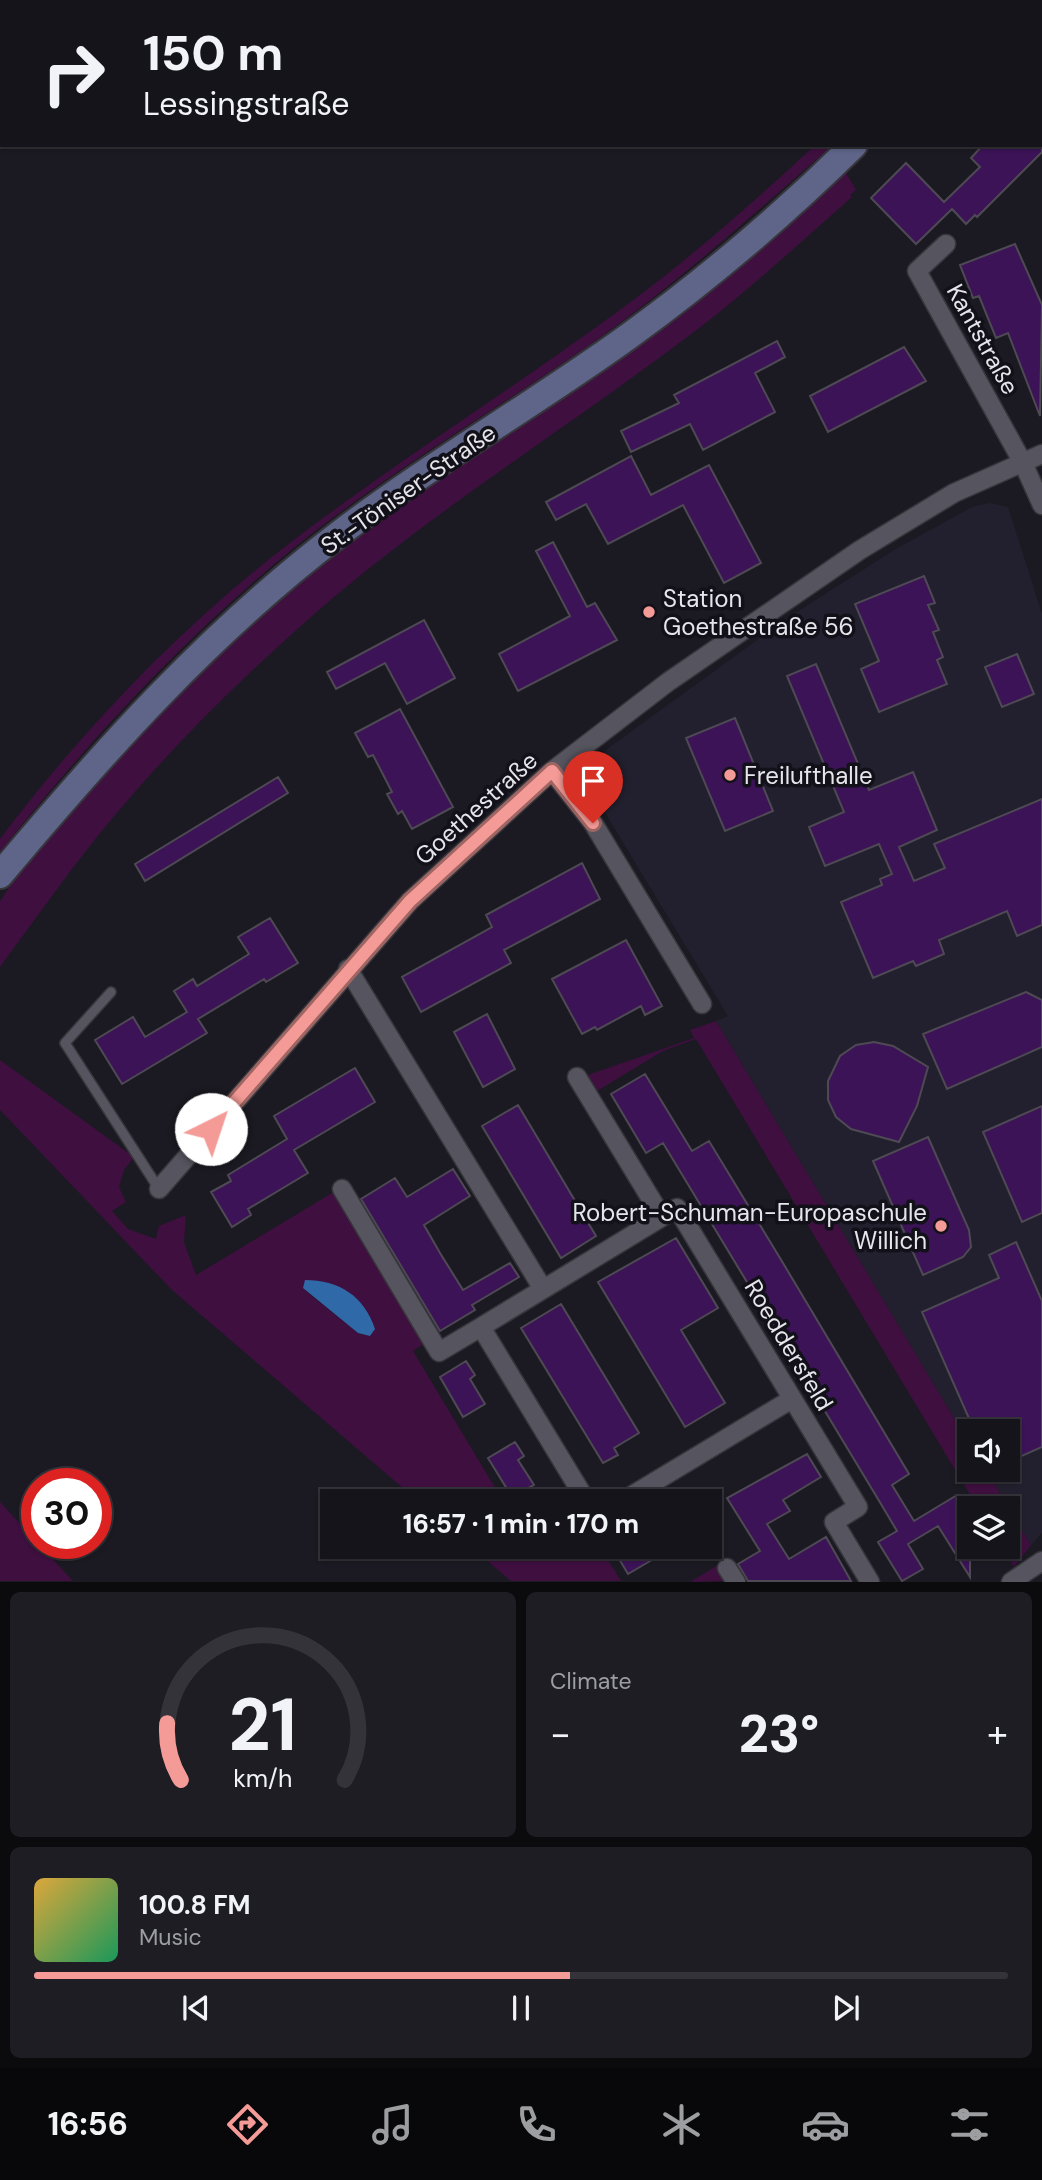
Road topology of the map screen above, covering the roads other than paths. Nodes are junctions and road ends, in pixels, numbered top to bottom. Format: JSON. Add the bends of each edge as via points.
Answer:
{"nodes":[{"id":1,"x":852,"y":147,"type":"edge"},
{"id":2,"x":946,"y":244,"type":"dead end"},
{"id":3,"x":1042,"y":454,"type":"edge"},
{"id":4,"x":1023,"y":463,"type":"junction"},
{"id":5,"x":1042,"y":505,"type":"edge"},
{"id":6,"x":552,"y":771,"type":"junction"},
{"id":7,"x":0,"y":875,"type":"edge"},
{"id":8,"x":348,"y":969,"type":"junction"},
{"id":9,"x":111,"y":992,"type":"dead end"},
{"id":10,"x":702,"y":1004,"type":"dead end"},
{"id":11,"x":577,"y":1077,"type":"dead end"},
{"id":12,"x":159,"y":1189,"type":"joint"},
{"id":13,"x":342,"y":1189,"type":"dead end"},
{"id":14,"x":662,"y":1217,"type":"junction"},
{"id":15,"x":543,"y":1289,"type":"junction"},
{"id":16,"x":481,"y":1327,"type":"junction"},
{"id":17,"x":792,"y":1399,"type":"junction"},
{"id":18,"x":579,"y":1489,"type":"edge"},
{"id":19,"x":643,"y":1489,"type":"edge"},
{"id":20,"x":1041,"y":1562,"type":"edge"},
{"id":21,"x":870,"y":1581,"type":"edge"},
{"id":22,"x":1011,"y":1581,"type":"edge"}],
"edges":[{"from":1,"to":7,"type":"main road","name":"St.-Töniser-Straße","via":[[715,271],[629,336],[339,534],[209,644],[102,754]]},
{"from":2,"to":4,"type":"street","name":"Kantstraße","via":[[917,271]]},
{"from":3,"to":4,"type":"street","name":"Goethestraße"},
{"from":4,"to":5,"type":"street","name":"Kantstraße"},
{"from":4,"to":6,"type":"street","name":"Goethestraße","via":[[954,493],[860,550],[679,674]]},
{"from":6,"to":8,"type":"street","name":"Goethestraße","via":[[410,901]]},
{"from":6,"to":10,"type":"street","via":[[593,823]]},
{"from":8,"to":12,"type":"street","name":"Goethestraße"},
{"from":8,"to":15,"type":"street"},
{"from":9,"to":12,"type":"lane","via":[[65,1044]]},
{"from":11,"to":14,"type":"street"},
{"from":13,"to":16,"type":"street","via":[[439,1352]]},
{"from":14,"to":15,"type":"street"},
{"from":14,"to":17,"type":"street","name":"Roeddersfeld","via":[[677,1208]]},
{"from":15,"to":16,"type":"street"},
{"from":16,"to":18,"type":"street"},
{"from":17,"to":19,"type":"street"},
{"from":17,"to":21,"type":"street","name":"Roeddersfeld","via":[[858,1507],[834,1522]]},
{"from":20,"to":22,"type":"street"}]}
